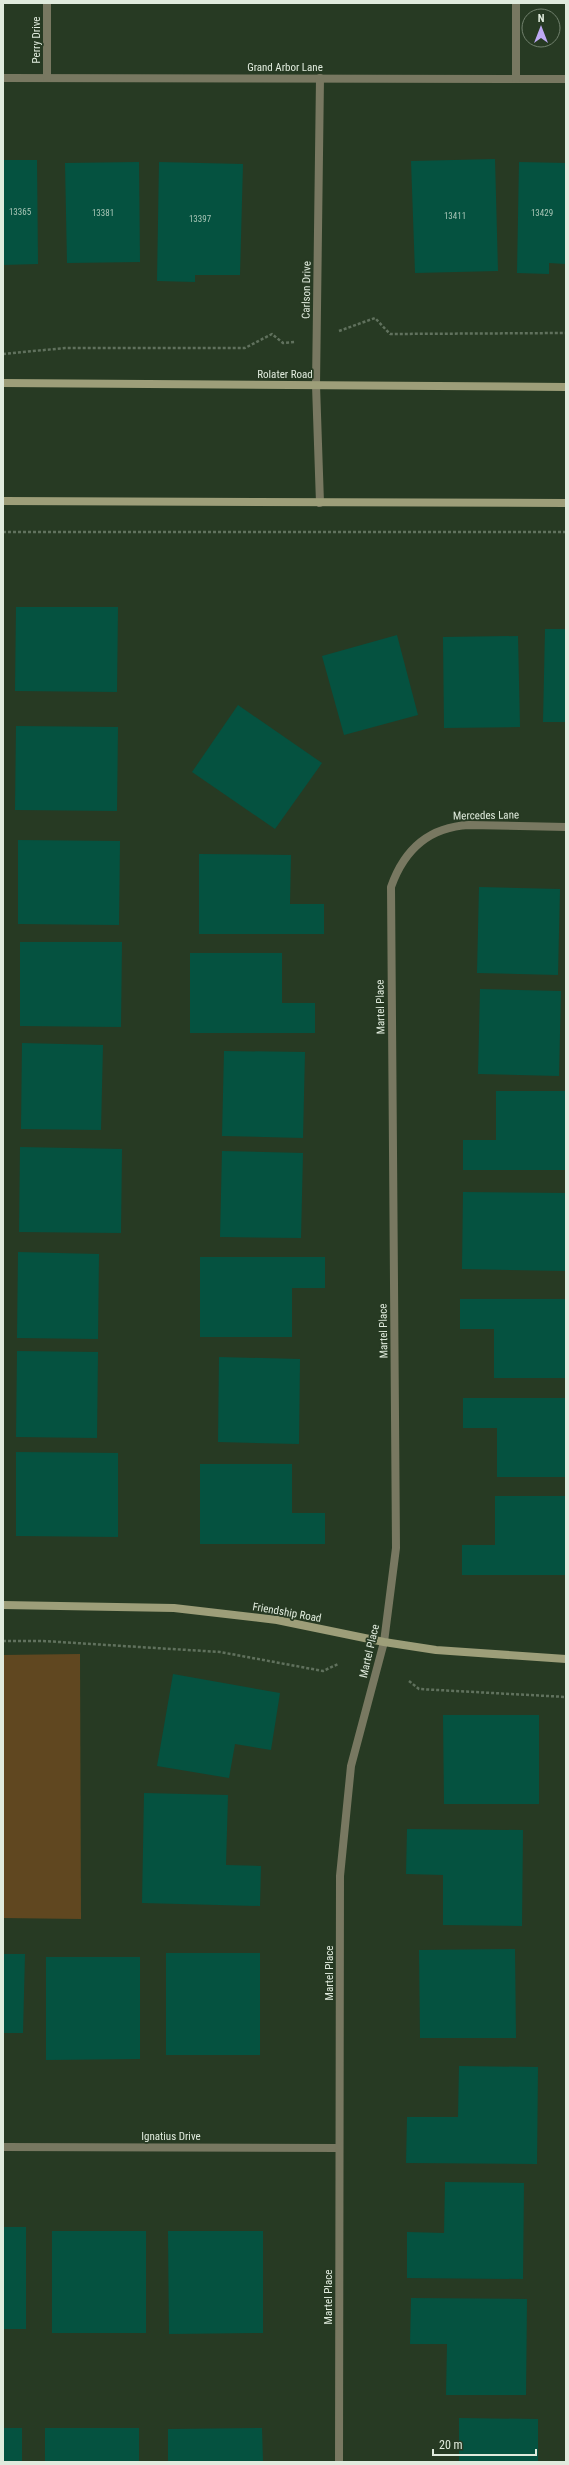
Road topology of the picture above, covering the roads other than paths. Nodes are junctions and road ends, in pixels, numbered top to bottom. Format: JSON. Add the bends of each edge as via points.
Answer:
{"nodes":[{"id":1,"x":47,"y":3,"type":"edge"},
{"id":2,"x":516,"y":3,"type":"edge"},
{"id":3,"x":3,"y":78,"type":"edge"},
{"id":4,"x":47,"y":78,"type":"junction"},
{"id":5,"x":320,"y":78,"type":"junction"},
{"id":6,"x":516,"y":79,"type":"junction"},
{"id":7,"x":566,"y":79,"type":"edge"},
{"id":8,"x":3,"y":383,"type":"edge"},
{"id":9,"x":316,"y":385,"type":"junction"},
{"id":10,"x":566,"y":387,"type":"edge"},
{"id":11,"x":3,"y":500,"type":"edge"},
{"id":12,"x":320,"y":503,"type":"junction"},
{"id":13,"x":566,"y":504,"type":"edge"},
{"id":14,"x":566,"y":826,"type":"edge"},
{"id":15,"x":413,"y":847,"type":"joint"},
{"id":16,"x":3,"y":1605,"type":"edge"},
{"id":17,"x":384,"y":1642,"type":"junction"},
{"id":18,"x":566,"y":1659,"type":"edge"},
{"id":19,"x":3,"y":2147,"type":"edge"},
{"id":20,"x":340,"y":2148,"type":"junction"},
{"id":21,"x":339,"y":2462,"type":"edge"}],
"edges":[{"from":1,"to":4,"type":"street","name":"Perry Drive"},
{"from":2,"to":6,"type":"street"},
{"from":3,"to":4,"type":"street","name":"Grand Arbor Lane"},
{"from":4,"to":5,"type":"street","name":"Grand Arbor Lane"},
{"from":5,"to":6,"type":"street","name":"Grand Arbor Lane"},
{"from":5,"to":9,"type":"street","name":"Carlson Drive"},
{"from":6,"to":7,"type":"street","name":"Grand Arbor Lane"},
{"from":8,"to":9,"type":"main road","name":"Rolater Road"},
{"from":9,"to":10,"type":"main road","name":"Rolater Road"},
{"from":9,"to":12,"type":"street","name":"Carlson Drive"},
{"from":11,"to":12,"type":"main road"},
{"from":12,"to":13,"type":"main road"},
{"from":14,"to":15,"type":"street","name":"Mercedes Lane","via":[[454,826],[439,830]]},
{"from":15,"to":17,"type":"street","name":"Martel Place","via":[[396,873],[390,903],[396,1548]]},
{"from":16,"to":17,"type":"main road","name":"Friendship Road","via":[[174,1608],[277,1620]]},
{"from":17,"to":18,"type":"main road","name":"Friendship Road","via":[[436,1650]]},
{"from":17,"to":20,"type":"street","name":"Martel Place","via":[[350,1766],[340,1876]]},
{"from":19,"to":20,"type":"street","name":"Ignatius Drive"},
{"from":20,"to":21,"type":"street","name":"Martel Place"}]}
